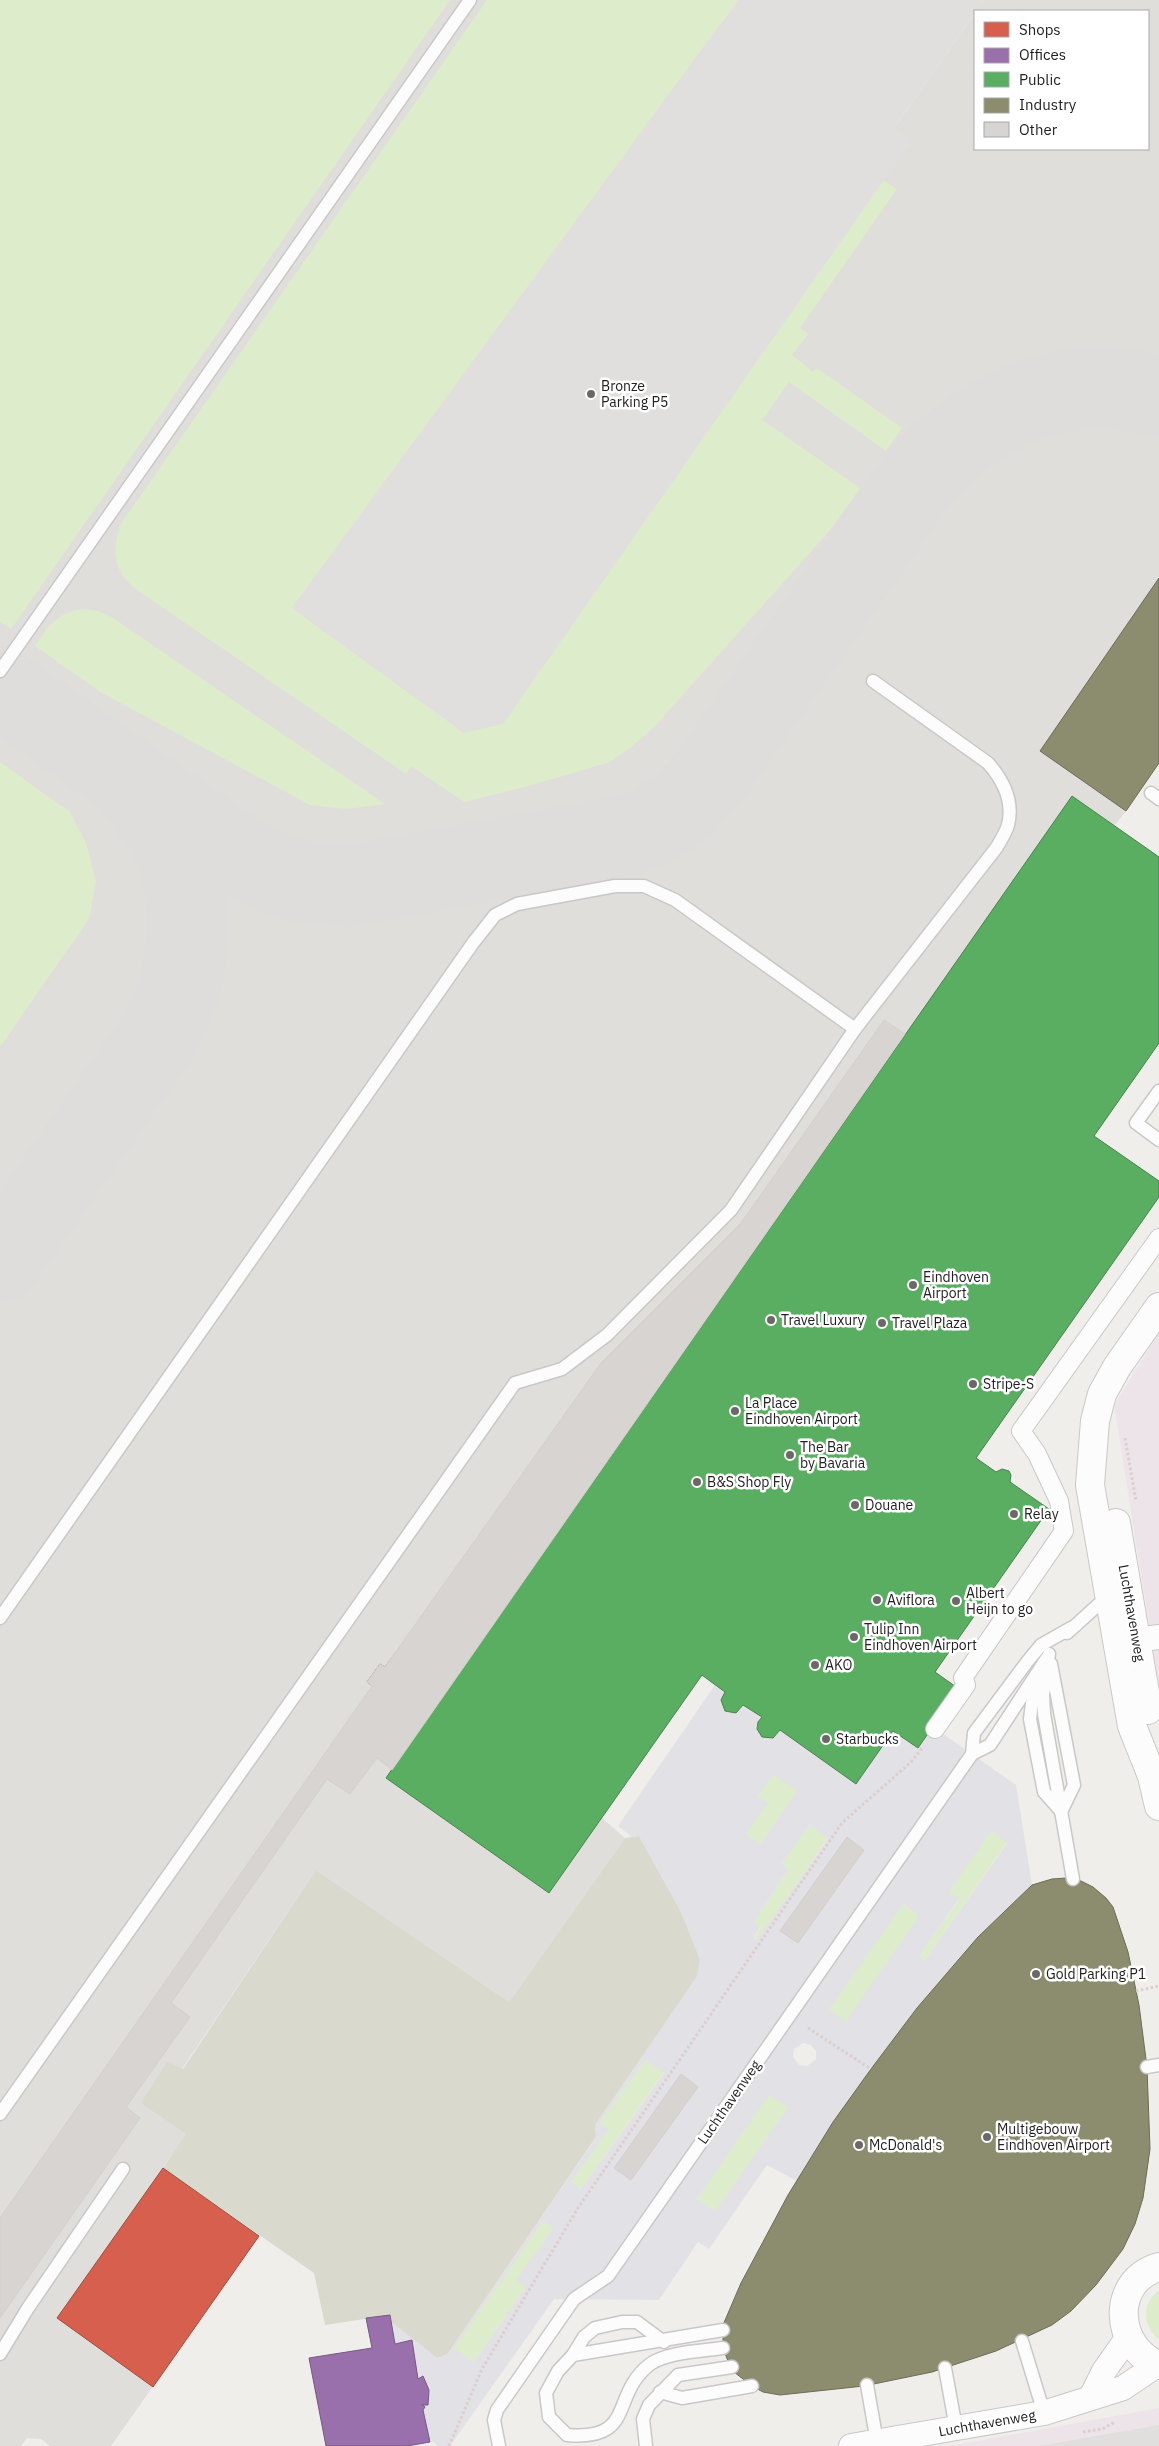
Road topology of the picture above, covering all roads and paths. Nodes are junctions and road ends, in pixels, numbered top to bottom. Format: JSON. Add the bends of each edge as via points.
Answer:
{"nodes":[{"id":1,"x":470,"y":0,"type":"edge"},
{"id":2,"x":0,"y":671,"type":"edge"},
{"id":3,"x":873,"y":681,"type":"dead end"},
{"id":4,"x":855,"y":1029,"type":"junction"},
{"id":5,"x":1159,"y":1092,"type":"edge"},
{"id":6,"x":1159,"y":1140,"type":"edge"},
{"id":7,"x":1159,"y":1238,"type":"edge"},
{"id":8,"x":1159,"y":1307,"type":"edge"},
{"id":9,"x":1124,"y":1434,"type":"dead end"},
{"id":10,"x":1094,"y":1454,"type":"junction"},
{"id":11,"x":1137,"y":1502,"type":"dead end"},
{"id":12,"x":1109,"y":1594,"type":"junction"},
{"id":13,"x":0,"y":1618,"type":"edge"},
{"id":14,"x":1071,"y":1628,"type":"junction"},
{"id":15,"x":1148,"y":1638,"type":"edge"},
{"id":16,"x":1049,"y":1654,"type":"junction"},
{"id":17,"x":935,"y":1729,"type":"joint"},
{"id":18,"x":972,"y":1754,"type":"junction"},
{"id":19,"x":1152,"y":1776,"type":"junction"},
{"id":20,"x":1159,"y":1806,"type":"edge"},
{"id":21,"x":1061,"y":1812,"type":"junction"},
{"id":22,"x":1074,"y":1879,"type":"dead end"},
{"id":23,"x":1159,"y":1986,"type":"edge"},
{"id":24,"x":1136,"y":1991,"type":"dead end"},
{"id":25,"x":789,"y":2016,"type":"junction"},
{"id":26,"x":871,"y":2069,"type":"dead end"},
{"id":27,"x":0,"y":2114,"type":"edge"},
{"id":28,"x":123,"y":2169,"type":"dead end"},
{"id":29,"x":1159,"y":2267,"type":"edge"},
{"id":30,"x":723,"y":2330,"type":"dead end"},
{"id":31,"x":1128,"y":2337,"type":"junction"},
{"id":32,"x":1022,"y":2341,"type":"dead end"},
{"id":33,"x":664,"y":2342,"type":"junction"},
{"id":34,"x":723,"y":2348,"type":"dead end"},
{"id":35,"x":0,"y":2354,"type":"edge"},
{"id":36,"x":573,"y":2355,"type":"junction"},
{"id":37,"x":1158,"y":2365,"type":"edge"},
{"id":38,"x":732,"y":2367,"type":"dead end"},
{"id":39,"x":944,"y":2368,"type":"dead end"},
{"id":40,"x":867,"y":2385,"type":"dead end"},
{"id":41,"x":752,"y":2386,"type":"dead end"},
{"id":42,"x":660,"y":2392,"type":"junction"},
{"id":43,"x":1091,"y":2397,"type":"junction"},
{"id":44,"x":625,"y":2403,"type":"junction"},
{"id":45,"x":649,"y":2405,"type":"junction"},
{"id":46,"x":1044,"y":2414,"type":"junction"},
{"id":47,"x":956,"y":2428,"type":"junction"},
{"id":48,"x":877,"y":2442,"type":"junction"},
{"id":49,"x":449,"y":2446,"type":"edge"},
{"id":50,"x":499,"y":2446,"type":"edge"},
{"id":51,"x":646,"y":2446,"type":"edge"},
{"id":52,"x":851,"y":2446,"type":"edge"}],
"edges":[{"from":1,"to":2,"type":"lane"},
{"from":3,"to":4,"type":"lane","via":[[988,763],[1000,776],[1007,792],[1008,825],[997,847]]},
{"from":4,"to":13,"type":"lane","via":[[675,900],[644,886],[615,886],[517,904],[495,915]]},
{"from":4,"to":27,"type":"lane","via":[[731,1210],[607,1335],[562,1369],[514,1383]]},
{"from":5,"to":6,"type":"lane","via":[[1136,1123]]},
{"from":7,"to":17,"type":"street","via":[[1021,1431],[1037,1454],[1059,1501],[1064,1531],[963,1678],[966,1685]]},
{"from":8,"to":10,"type":"street","name":"Luchthavenweg","via":[[1102,1394],[1095,1421]]},
{"from":9,"to":11,"type":"path"},
{"from":10,"to":12,"type":"street","name":"Luchthavenweg","via":[[1090,1486]]},
{"from":10,"to":15,"type":"street","name":"Luchthavenweg","via":[[1109,1483]]},
{"from":12,"to":14,"type":"lane","name":"Luchthavenweg"},
{"from":12,"to":19,"type":"street","name":"Luchthavenweg","via":[[1132,1726]]},
{"from":14,"to":16,"type":"lane","name":"Luchthavenweg"},
{"from":14,"to":18,"type":"lane","name":"Luchthavenweg","via":[[1041,1645],[1017,1674],[974,1733]]},
{"from":15,"to":19,"type":"street","name":"Luchthavenweg"},
{"from":16,"to":18,"type":"lane","name":"Luchthavenweg","via":[[990,1745]]},
{"from":16,"to":21,"type":"lane","via":[[1074,1784]]},
{"from":16,"to":21,"type":"lane","name":"Luchthavenweg","via":[[1034,1696],[1030,1720],[1044,1792]]},
{"from":17,"to":49,"type":"path","via":[[911,1762],[842,1824],[578,2208],[482,2369]]},
{"from":18,"to":25,"type":"lane","name":"Luchthavenweg"},
{"from":19,"to":20,"type":"street","name":"Luchthavenweg"},
{"from":21,"to":22,"type":"lane","name":"Luchthavenweg"},
{"from":23,"to":24,"type":"path"},
{"from":25,"to":26,"type":"path"},
{"from":25,"to":50,"type":"lane","name":"Luchthavenweg","via":[[608,2276],[574,2299],[497,2410],[494,2420]]},
{"from":28,"to":35,"type":"lane"},
{"from":29,"to":31,"type":"street","via":[[1140,2278],[1130,2290],[1124,2305],[1123,2322]]},
{"from":30,"to":33,"type":"lane"},
{"from":31,"to":37,"type":"street","via":[[1135,2349]]},
{"from":31,"to":43,"type":"street"},
{"from":32,"to":46,"type":"lane"},
{"from":33,"to":36,"type":"lane"},
{"from":33,"to":36,"type":"lane","via":[[637,2322],[622,2322],[595,2328],[584,2337]]},
{"from":34,"to":44,"type":"lane","via":[[660,2358],[635,2379]]},
{"from":36,"to":44,"type":"lane","via":[[558,2371],[546,2394],[549,2416],[567,2436],[586,2437],[603,2433],[615,2422]]},
{"from":37,"to":43,"type":"street","name":"Luchthavenweg","via":[[1123,2388]]},
{"from":38,"to":42,"type":"lane","via":[[678,2375]]},
{"from":39,"to":47,"type":"lane"},
{"from":40,"to":48,"type":"lane"},
{"from":41,"to":42,"type":"lane","via":[[682,2398]]},
{"from":42,"to":45,"type":"lane"},
{"from":43,"to":46,"type":"street","name":"Luchthavenweg"},
{"from":44,"to":45,"type":"lane"},
{"from":45,"to":51,"type":"lane","via":[[644,2419]]},
{"from":46,"to":47,"type":"street","name":"Luchthavenweg"},
{"from":47,"to":48,"type":"street","name":"Luchthavenweg"},
{"from":48,"to":52,"type":"street","name":"Luchthavenweg"}]}
